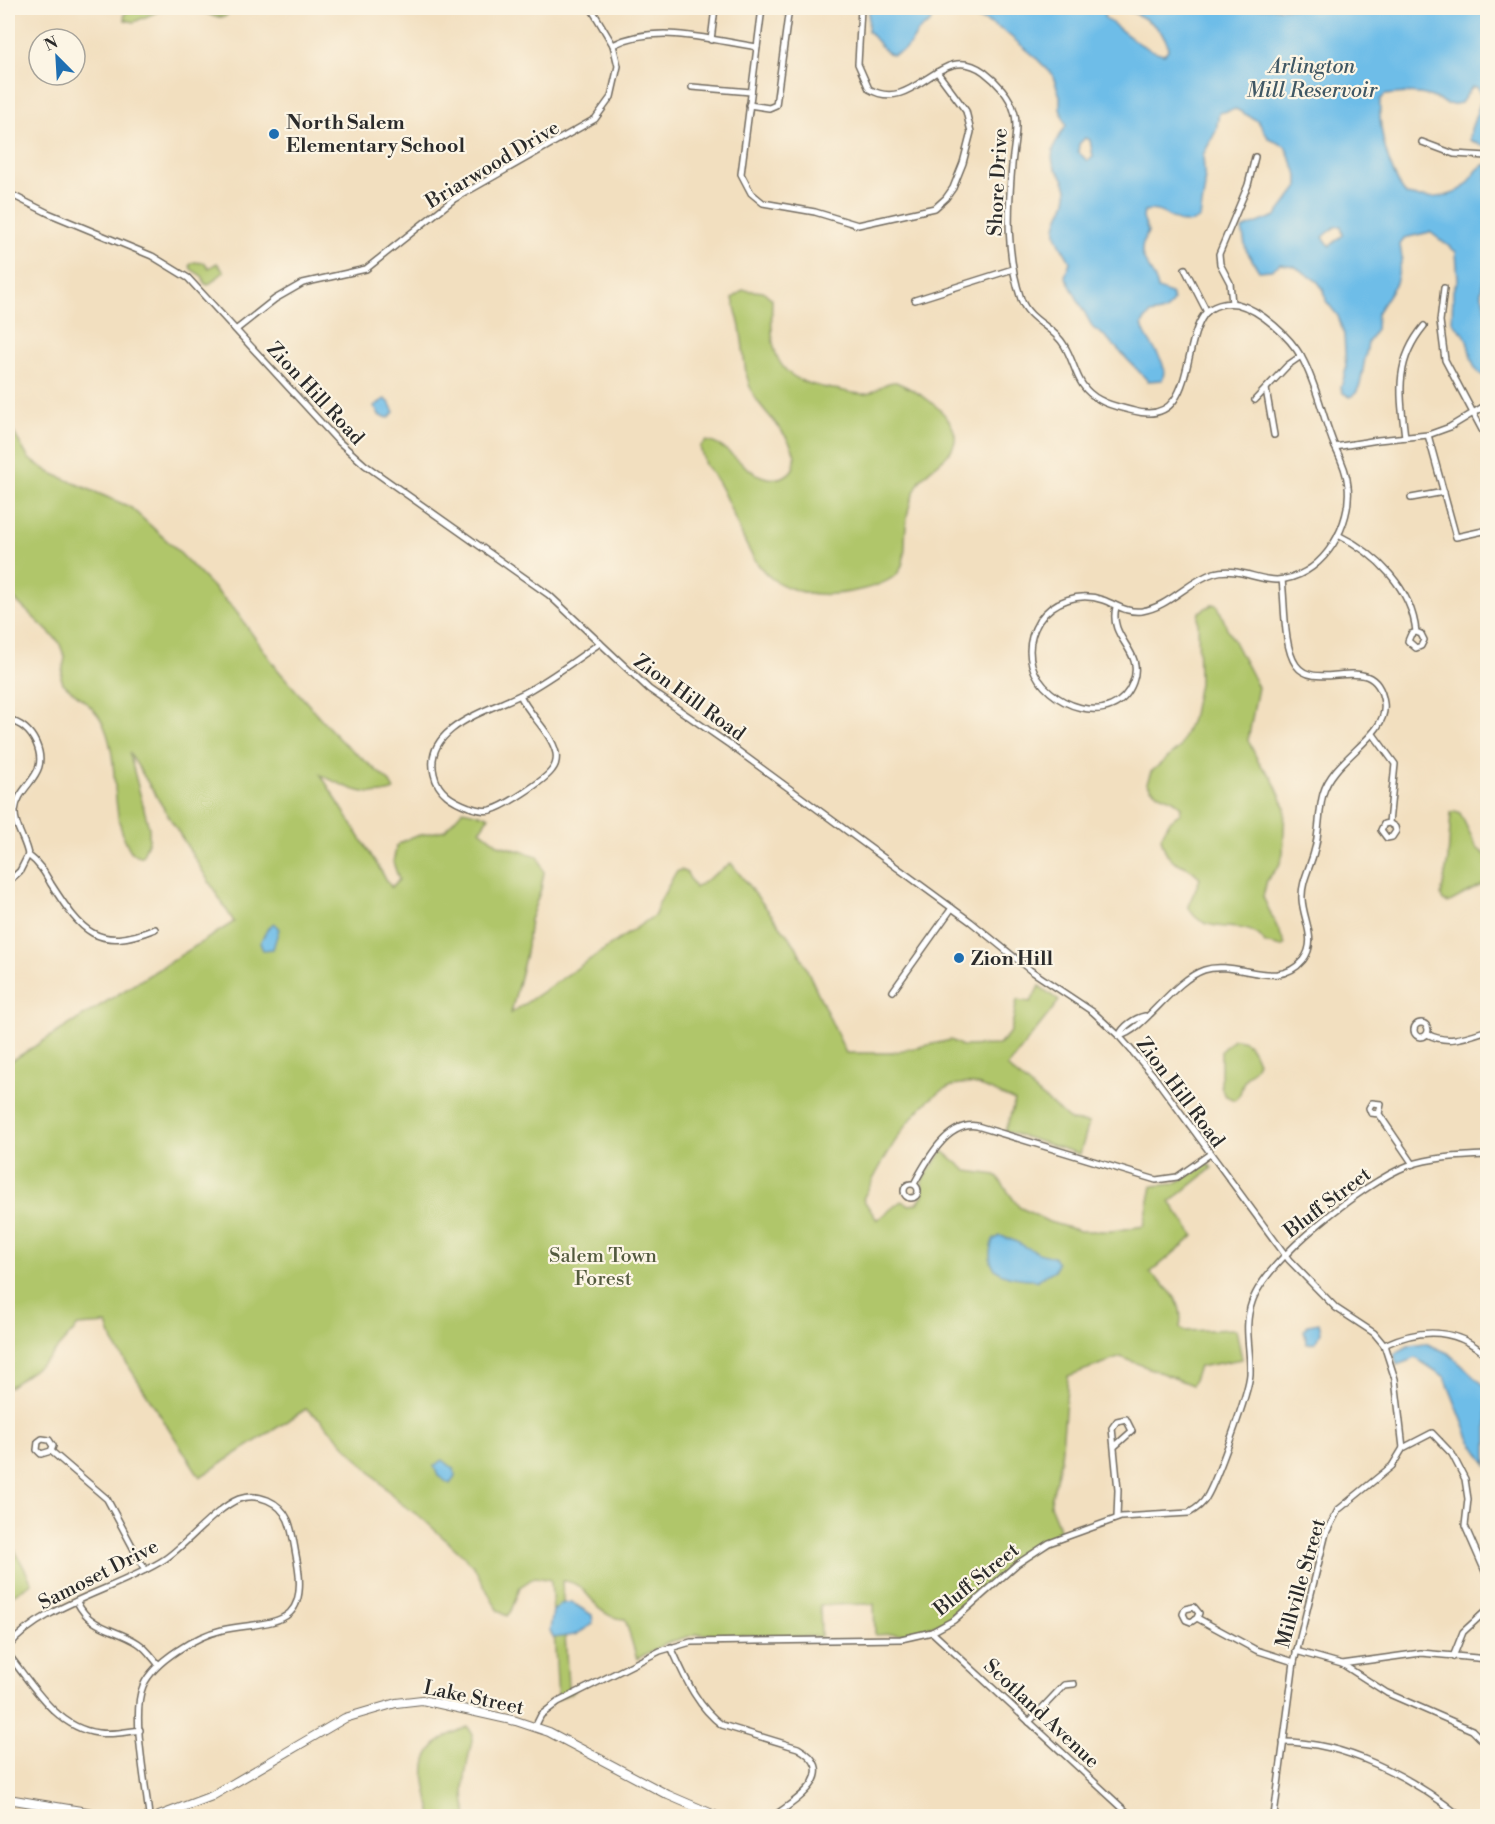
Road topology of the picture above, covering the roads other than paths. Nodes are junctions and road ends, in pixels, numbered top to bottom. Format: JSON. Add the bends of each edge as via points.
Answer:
{"nodes":[{"id":1,"x":591,"y":8,"type":"edge"},
{"id":2,"x":715,"y":8,"type":"edge"},
{"id":3,"x":762,"y":8,"type":"edge"},
{"id":4,"x":789,"y":8,"type":"edge"},
{"id":5,"x":861,"y":8,"type":"edge"},
{"id":6,"x":711,"y":40,"type":"junction"},
{"id":7,"x":613,"y":45,"type":"junction"},
{"id":8,"x":757,"y":47,"type":"junction"},
{"id":9,"x":937,"y":72,"type":"junction"},
{"id":10,"x":692,"y":87,"type":"dead end"},
{"id":11,"x":751,"y":92,"type":"junction"},
{"id":12,"x":749,"y":105,"type":"junction"},
{"id":13,"x":1424,"y":144,"type":"dead end"},
{"id":14,"x":1488,"y":156,"type":"edge"},
{"id":15,"x":1255,"y":158,"type":"dead end"},
{"id":16,"x":8,"y":193,"type":"edge"},
{"id":17,"x":1013,"y":269,"type":"junction"},
{"id":18,"x":1185,"y":269,"type":"dead end"},
{"id":19,"x":1444,"y":288,"type":"dead end"},
{"id":20,"x":915,"y":300,"type":"dead end"},
{"id":21,"x":1232,"y":303,"type":"junction"},
{"id":22,"x":1207,"y":312,"type":"junction"},
{"id":23,"x":1424,"y":326,"type":"dead end"},
{"id":24,"x":237,"y":329,"type":"junction"},
{"id":25,"x":1301,"y":356,"type":"junction"},
{"id":26,"x":1266,"y":389,"type":"junction"},
{"id":27,"x":1255,"y":400,"type":"dead end"},
{"id":28,"x":1488,"y":404,"type":"edge"},
{"id":29,"x":1473,"y":414,"type":"junction"},
{"id":30,"x":1274,"y":435,"type":"dead end"},
{"id":31,"x":1428,"y":435,"type":"junction"},
{"id":32,"x":1405,"y":437,"type":"junction"},
{"id":33,"x":1488,"y":441,"type":"edge"},
{"id":34,"x":1335,"y":447,"type":"junction"},
{"id":35,"x":1444,"y":492,"type":"junction"},
{"id":36,"x":1411,"y":498,"type":"dead end"},
{"id":37,"x":1488,"y":530,"type":"edge"},
{"id":38,"x":1338,"y":535,"type":"junction"},
{"id":39,"x":1282,"y":580,"type":"junction"},
{"id":40,"x":1116,"y":607,"type":"junction"},
{"id":41,"x":1416,"y":632,"type":"dead end"},
{"id":42,"x":600,"y":643,"type":"junction"},
{"id":43,"x":520,"y":695,"type":"junction"},
{"id":44,"x":8,"y":720,"type":"edge"},
{"id":45,"x":1373,"y":734,"type":"junction"},
{"id":46,"x":1389,"y":823,"type":"dead end"},
{"id":47,"x":28,"y":855,"type":"junction"},
{"id":48,"x":8,"y":882,"type":"edge"},
{"id":49,"x":952,"y":908,"type":"junction"},
{"id":50,"x":155,"y":929,"type":"dead end"},
{"id":51,"x":893,"y":991,"type":"dead end"},
{"id":52,"x":1488,"y":1030,"type":"edge"},
{"id":53,"x":1427,"y":1034,"type":"dead end"},
{"id":54,"x":1119,"y":1036,"type":"junction"},
{"id":55,"x":1379,"y":1114,"type":"dead end"},
{"id":56,"x":1210,"y":1154,"type":"junction"},
{"id":57,"x":1488,"y":1155,"type":"edge"},
{"id":58,"x":1413,"y":1164,"type":"junction"},
{"id":59,"x":914,"y":1185,"type":"dead end"},
{"id":60,"x":1286,"y":1253,"type":"junction"},
{"id":61,"x":1384,"y":1346,"type":"junction"},
{"id":62,"x":1488,"y":1358,"type":"edge"},
{"id":63,"x":1114,"y":1447,"type":"junction"},
{"id":64,"x":1403,"y":1448,"type":"junction"},
{"id":65,"x":51,"y":1451,"type":"dead end"},
{"id":66,"x":1117,"y":1518,"type":"junction"},
{"id":67,"x":145,"y":1570,"type":"junction"},
{"id":68,"x":1487,"y":1576,"type":"edge"},
{"id":69,"x":76,"y":1602,"type":"junction"},
{"id":70,"x":1488,"y":1610,"type":"edge"},
{"id":71,"x":1197,"y":1618,"type":"dead end"},
{"id":72,"x":932,"y":1632,"type":"junction"},
{"id":73,"x":8,"y":1647,"type":"edge"},
{"id":74,"x":671,"y":1647,"type":"junction"},
{"id":75,"x":1296,"y":1651,"type":"junction"},
{"id":76,"x":8,"y":1654,"type":"edge"},
{"id":77,"x":1453,"y":1658,"type":"junction"},
{"id":78,"x":1488,"y":1659,"type":"edge"},
{"id":79,"x":1294,"y":1662,"type":"junction"},
{"id":80,"x":158,"y":1664,"type":"junction"},
{"id":81,"x":1342,"y":1664,"type":"junction"},
{"id":82,"x":1074,"y":1684,"type":"dead end"},
{"id":83,"x":1029,"y":1722,"type":"junction"},
{"id":84,"x":535,"y":1727,"type":"junction"},
{"id":85,"x":140,"y":1730,"type":"junction"},
{"id":86,"x":1480,"y":1738,"type":"dead end"},
{"id":87,"x":1283,"y":1742,"type":"junction"},
{"id":88,"x":8,"y":1799,"type":"edge"},
{"id":89,"x":111,"y":1816,"type":"edge"},
{"id":90,"x":149,"y":1816,"type":"edge"},
{"id":91,"x":159,"y":1816,"type":"edge"},
{"id":92,"x":717,"y":1816,"type":"edge"},
{"id":93,"x":774,"y":1816,"type":"edge"},
{"id":94,"x":1131,"y":1816,"type":"edge"},
{"id":95,"x":1274,"y":1816,"type":"edge"},
{"id":96,"x":1460,"y":1816,"type":"edge"}],
"edges":[{"from":1,"to":7,"type":"street","name":"Briarwood Drive"},
{"from":2,"to":6,"type":"street"},
{"from":3,"to":8,"type":"street"},
{"from":4,"to":12,"type":"street","via":[[776,105]]},
{"from":5,"to":9,"type":"street","name":"Shore Drive","via":[[858,64],[870,89],[885,95],[903,94]]},
{"from":6,"to":7,"type":"street","via":[[652,34]]},
{"from":6,"to":8,"type":"street"},
{"from":7,"to":24,"type":"street","name":"Briarwood Drive","via":[[618,66],[615,87],[595,119],[454,199],[366,269],[303,284],[275,299]]},
{"from":8,"to":11,"type":"street"},
{"from":9,"to":12,"type":"street","via":[[970,121],[970,140],[960,171],[946,198],[935,208],[869,225],[769,204],[754,197],[741,174]]},
{"from":9,"to":17,"type":"street","name":"Shore Drive","via":[[954,63],[974,66],[997,84],[1014,110],[1008,218]]},
{"from":10,"to":11,"type":"street"},
{"from":11,"to":12,"type":"street"},
{"from":13,"to":14,"type":"street","via":[[1461,156]]},
{"from":15,"to":21,"type":"street","via":[[1219,254]]},
{"from":16,"to":24,"type":"street","name":"Zion Hill Road","via":[[168,265],[188,278]]},
{"from":17,"to":20,"type":"street"},
{"from":17,"to":22,"type":"street","name":"Shore Drive","via":[[1027,311],[1060,338],[1082,386],[1109,405],[1145,414],[1166,409],[1174,401]]},
{"from":18,"to":22,"type":"street"},
{"from":19,"to":29,"type":"street","via":[[1440,321],[1445,360]]},
{"from":21,"to":22,"type":"street"},
{"from":21,"to":25,"type":"street","via":[[1250,307],[1264,316]]},
{"from":23,"to":32,"type":"street","via":[[1401,369]]},
{"from":24,"to":42,"type":"street","name":"Zion Hill Road","via":[[362,462],[549,595]]},
{"from":25,"to":26,"type":"street"},
{"from":25,"to":34,"type":"street"},
{"from":26,"to":27,"type":"street"},
{"from":26,"to":30,"type":"street"},
{"from":28,"to":29,"type":"street"},
{"from":29,"to":31,"type":"street"},
{"from":29,"to":33,"type":"street"},
{"from":31,"to":32,"type":"street"},
{"from":31,"to":35,"type":"street"},
{"from":32,"to":34,"type":"street"},
{"from":34,"to":38,"type":"street","via":[[1348,486],[1345,516]]},
{"from":35,"to":36,"type":"street"},
{"from":35,"to":37,"type":"street","via":[[1456,537]]},
{"from":38,"to":39,"type":"street","via":[[1310,568]]},
{"from":38,"to":41,"type":"street","via":[[1368,552],[1398,586],[1413,611]]},
{"from":39,"to":40,"type":"street","via":[[1222,572],[1200,578],[1152,608],[1134,611]]},
{"from":39,"to":45,"type":"street","via":[[1289,646],[1296,664],[1310,675],[1359,673],[1376,685],[1384,714]]},
{"from":40,"to":40,"type":"street","via":[[1096,598],[1072,598],[1056,605],[1039,621],[1031,643],[1031,661],[1040,682],[1059,700],[1083,708],[1099,708],[1116,702],[1130,688],[1135,663],[1116,631]]},
{"from":42,"to":43,"type":"street"},
{"from":42,"to":49,"type":"street","name":"Zion Hill Road","via":[[649,689]]},
{"from":43,"to":43,"type":"street","via":[[488,707],[460,724],[438,745],[434,773],[439,787],[450,798],[479,810],[494,809],[554,767],[554,746]]},
{"from":44,"to":47,"type":"street","via":[[25,727],[40,754],[38,772],[15,811]]},
{"from":45,"to":46,"type":"street","via":[[1395,764]]},
{"from":45,"to":54,"type":"street","via":[[1338,765],[1324,792],[1314,852],[1303,884],[1303,911],[1310,940],[1302,961],[1278,975],[1221,967],[1205,970],[1183,981],[1133,1028]]},
{"from":47,"to":48,"type":"street","via":[[20,871]]},
{"from":47,"to":50,"type":"street","via":[[77,922],[90,932],[120,940]]},
{"from":49,"to":51,"type":"street"},
{"from":49,"to":54,"type":"street","name":"Zion Hill Road","via":[[1030,970],[1093,1011]]},
{"from":52,"to":53,"type":"street","via":[[1448,1041]]},
{"from":54,"to":56,"type":"street","name":"Zion Hill Road","via":[[1147,1066]]},
{"from":55,"to":58,"type":"street"},
{"from":56,"to":59,"type":"street","via":[[1177,1177],[1156,1180],[977,1126],[966,1126],[956,1130],[933,1154]]},
{"from":56,"to":60,"type":"street","name":"Zion Hill Road"},
{"from":57,"to":58,"type":"street","name":"Bluff Street"},
{"from":58,"to":60,"type":"street","name":"Bluff Street","via":[[1365,1191]]},
{"from":60,"to":61,"type":"street","via":[[1336,1308],[1374,1333]]},
{"from":60,"to":66,"type":"street","name":"Bluff Street","via":[[1252,1299],[1248,1315],[1248,1385],[1205,1500],[1189,1513]]},
{"from":61,"to":62,"type":"street","via":[[1413,1333],[1434,1332],[1465,1341]]},
{"from":61,"to":64,"type":"street","via":[[1395,1379]]},
{"from":63,"to":63,"type":"street","via":[[1114,1424],[1126,1419],[1132,1431]]},
{"from":63,"to":66,"type":"street"},
{"from":64,"to":68,"type":"street","via":[[1432,1433],[1452,1454],[1465,1479],[1465,1526]]},
{"from":64,"to":75,"type":"street","name":"Millville Street","via":[[1392,1466],[1349,1498],[1330,1523]]},
{"from":65,"to":67,"type":"street","via":[[107,1499]]},
{"from":66,"to":72,"type":"street","name":"Bluff Street","via":[[1049,1543],[1025,1557],[954,1620]]},
{"from":67,"to":69,"type":"street","name":"Samoset Drive"},
{"from":67,"to":80,"type":"street","name":"Samoset Drive","via":[[174,1552],[229,1504],[254,1497],[265,1498],[282,1510],[291,1529],[299,1571],[294,1608],[279,1620],[214,1632]]},
{"from":69,"to":73,"type":"street","name":"Samoset Drive","via":[[27,1628]]},
{"from":69,"to":80,"type":"street","via":[[89,1621],[138,1642]]},
{"from":70,"to":77,"type":"street","via":[[1463,1632]]},
{"from":71,"to":79,"type":"street","via":[[1256,1650]]},
{"from":72,"to":74,"type":"street","name":"Bluff Street","via":[[901,1639],[712,1640]]},
{"from":72,"to":83,"type":"street","name":"Scotland Avenue"},
{"from":74,"to":84,"type":"street","name":"Bluff Street","via":[[558,1702]]},
{"from":74,"to":93,"type":"street","via":[[694,1693],[713,1718],[722,1725],[798,1748],[814,1762],[816,1772],[807,1792]]},
{"from":75,"to":79,"type":"street","name":"Millville Street"},
{"from":75,"to":81,"type":"street"},
{"from":76,"to":85,"type":"street","via":[[66,1722],[98,1733]]},
{"from":77,"to":78,"type":"street"},
{"from":77,"to":81,"type":"street","via":[[1421,1653]]},
{"from":79,"to":87,"type":"street","name":"Millville Street"},
{"from":80,"to":85,"type":"street","via":[[141,1694]]},
{"from":81,"to":86,"type":"street","via":[[1388,1693],[1464,1726]]},
{"from":82,"to":83,"type":"street","via":[[1064,1685]]},
{"from":83,"to":94,"type":"street","name":"Scotland Avenue"},
{"from":84,"to":91,"type":"street","name":"Lake Street","via":[[438,1702],[396,1703],[345,1718],[212,1796]]},
{"from":84,"to":92,"type":"street","name":"Lake Street"},
{"from":85,"to":90,"type":"street"},
{"from":87,"to":95,"type":"street","name":"Millville Street"},
{"from":87,"to":96,"type":"street","via":[[1324,1745],[1374,1765],[1422,1789]]},
{"from":88,"to":89,"type":"street"}]}
